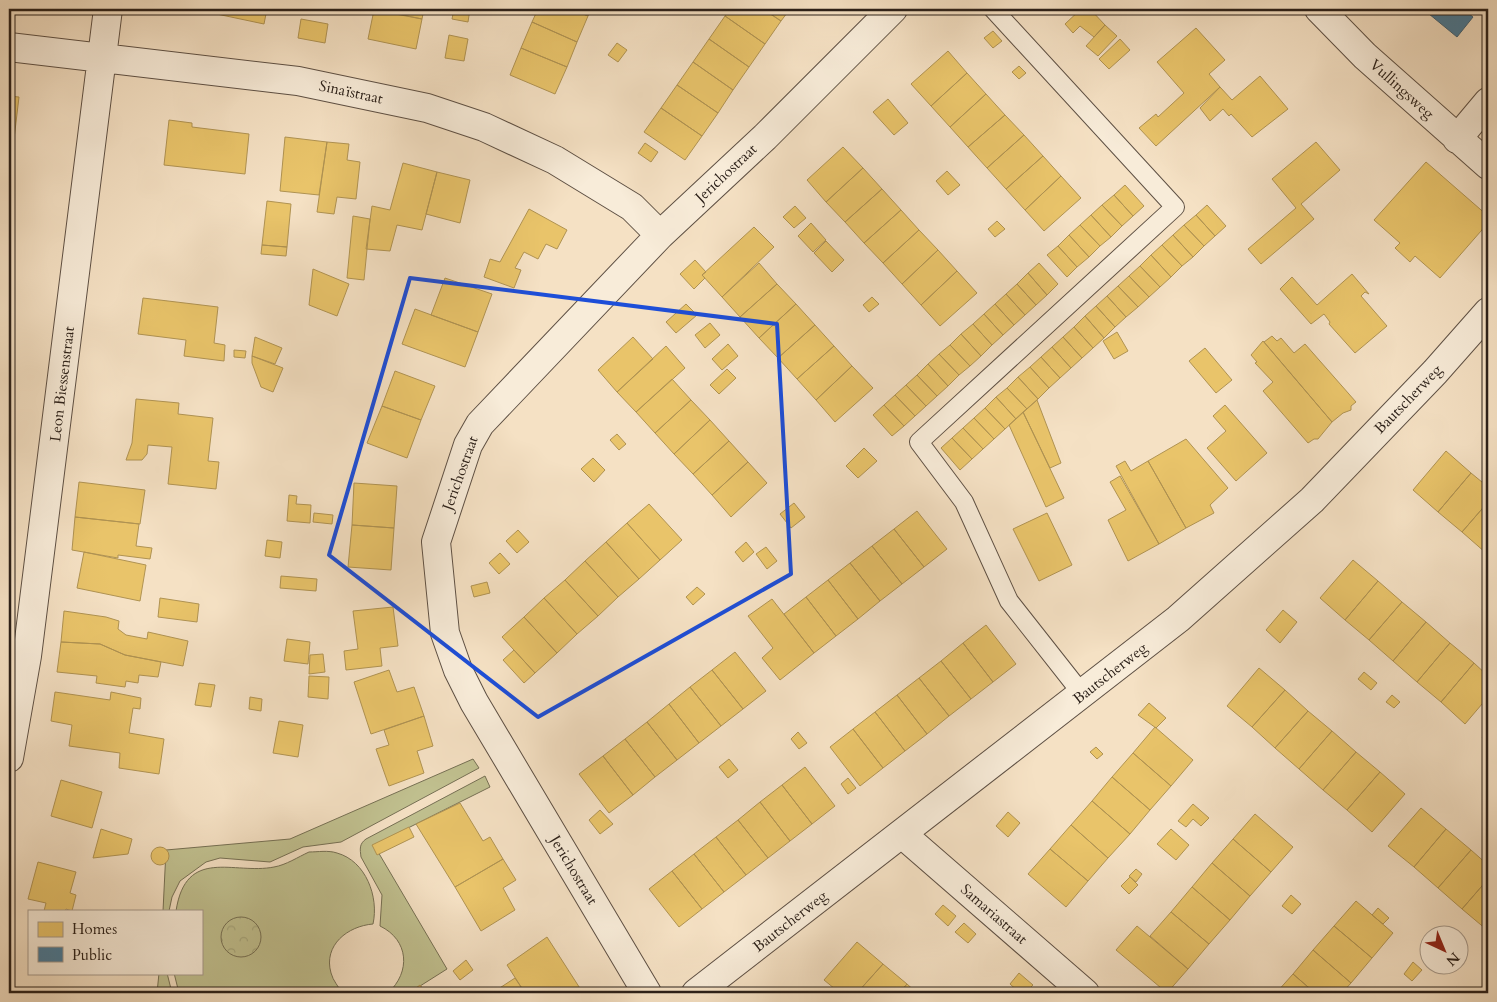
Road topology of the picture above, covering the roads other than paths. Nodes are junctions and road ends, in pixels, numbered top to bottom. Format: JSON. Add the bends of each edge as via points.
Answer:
{"nodes":[{"id":1,"x":108,"y":9,"type":"edge"},
{"id":2,"x":892,"y":9,"type":"edge"},
{"id":3,"x":993,"y":9,"type":"edge"},
{"id":4,"x":1319,"y":9,"type":"edge"},
{"id":5,"x":9,"y":47,"type":"edge"},
{"id":6,"x":102,"y":58,"type":"junction"},
{"id":7,"x":1488,"y":102,"type":"edge"},
{"id":8,"x":1458,"y":139,"type":"junction"},
{"id":9,"x":1488,"y":165,"type":"edge"},
{"id":10,"x":660,"y":235,"type":"junction"},
{"id":11,"x":1488,"y":312,"type":"edge"},
{"id":12,"x":1083,"y":695,"type":"junction"},
{"id":13,"x":9,"y":758,"type":"edge"},
{"id":14,"x":902,"y":834,"type":"junction"},
{"id":15,"x":647,"y":993,"type":"edge"},
{"id":16,"x":696,"y":993,"type":"edge"},
{"id":17,"x":1085,"y":993,"type":"edge"}],
"edges":[{"from":1,"to":6,"type":"street","name":"Leon Biessenstraat"},
{"from":2,"to":10,"type":"street","name":"Jerichostraat","via":[[765,137]]},
{"from":3,"to":12,"type":"lane","via":[[1175,207],[919,442],[964,502],[1009,601]]},
{"from":4,"to":8,"type":"street","name":"Vullingsweg","via":[[1365,56]]},
{"from":5,"to":6,"type":"street","name":"Sinaïstraat"},
{"from":6,"to":10,"type":"street","name":"Sinaïstraat","via":[[298,81],[428,108],[484,127],[555,160],[632,207]]},
{"from":6,"to":13,"type":"street","name":"Leon Biessenstraat","via":[[28,656]]},
{"from":7,"to":8,"type":"street"},
{"from":8,"to":9,"type":"street","name":"Vullingsweg"},
{"from":10,"to":15,"type":"street","name":"Jerichostraat","via":[[480,424],[468,446],[436,542],[445,633],[458,670]]},
{"from":11,"to":12,"type":"street","name":"Bautscherweg","via":[[1312,500],[1178,619]]},
{"from":12,"to":14,"type":"street","name":"Bautscherweg"},
{"from":14,"to":16,"type":"street","name":"Bautscherweg"},
{"from":14,"to":17,"type":"street","name":"Samariastraat"}]}
